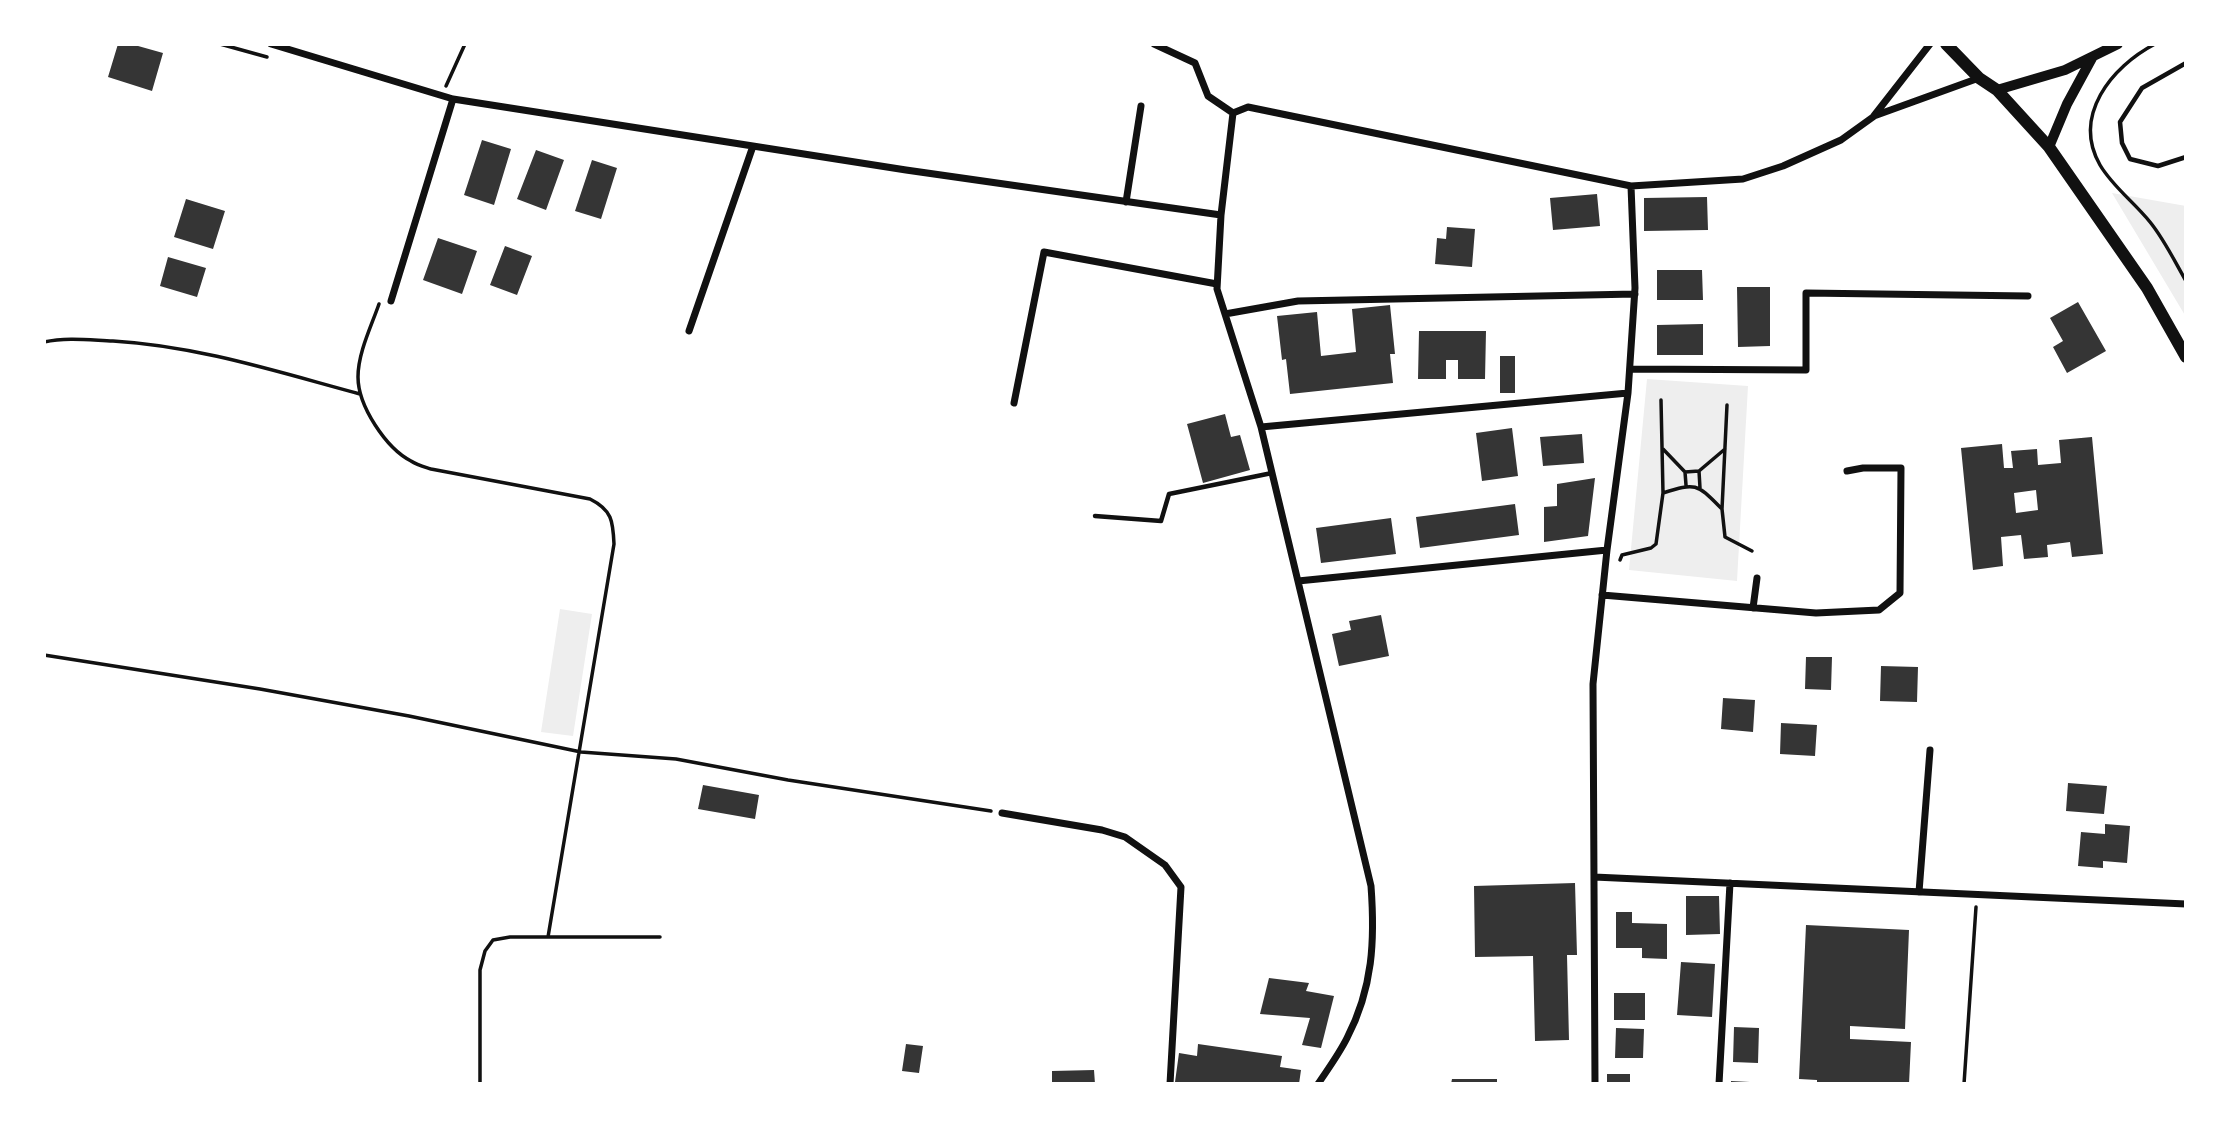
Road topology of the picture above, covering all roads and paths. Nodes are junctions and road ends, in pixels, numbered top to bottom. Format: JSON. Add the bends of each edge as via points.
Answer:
{"nodes":[{"id":1,"x":220,"y":44,"type":"edge"},
{"id":2,"x":271,"y":44,"type":"edge"},
{"id":3,"x":465,"y":44,"type":"edge"},
{"id":4,"x":1154,"y":44,"type":"edge"},
{"id":5,"x":1930,"y":44,"type":"edge"},
{"id":6,"x":1946,"y":44,"type":"edge"},
{"id":7,"x":2118,"y":44,"type":"edge"},
{"id":8,"x":270,"y":58,"type":"dead end"},
{"id":9,"x":2092,"y":58,"type":"junction"},
{"id":10,"x":2186,"y":63,"type":"edge"},
{"id":11,"x":1979,"y":78,"type":"junction"},
{"id":12,"x":1997,"y":90,"type":"junction"},
{"id":13,"x":442,"y":95,"type":"junction"},
{"id":14,"x":453,"y":99,"type":"junction"},
{"id":15,"x":1140,"y":106,"type":"dead end"},
{"id":16,"x":1233,"y":113,"type":"junction"},
{"id":17,"x":1873,"y":117,"type":"junction"},
{"id":18,"x":752,"y":146,"type":"junction"},
{"id":19,"x":2049,"y":146,"type":"junction"},
{"id":20,"x":2186,"y":156,"type":"edge"},
{"id":21,"x":1631,"y":186,"type":"junction"},
{"id":22,"x":1126,"y":202,"type":"junction"},
{"id":23,"x":1221,"y":215,"type":"junction"},
{"id":24,"x":1217,"y":284,"type":"junction"},
{"id":25,"x":1635,"y":294,"type":"junction"},
{"id":26,"x":2028,"y":296,"type":"dead end"},
{"id":27,"x":381,"y":298,"type":"dead end"},
{"id":28,"x":391,"y":301,"type":"dead end"},
{"id":29,"x":1225,"y":314,"type":"junction"},
{"id":30,"x":689,"y":331,"type":"dead end"},
{"id":31,"x":44,"y":342,"type":"edge"},
{"id":32,"x":2186,"y":357,"type":"edge"},
{"id":33,"x":1630,"y":369,"type":"junction"},
{"id":34,"x":1628,"y":393,"type":"junction"},
{"id":35,"x":360,"y":394,"type":"junction"},
{"id":36,"x":1661,"y":400,"type":"dead end"},
{"id":37,"x":1014,"y":404,"type":"dead end"},
{"id":38,"x":1727,"y":405,"type":"dead end"},
{"id":39,"x":1261,"y":427,"type":"junction"},
{"id":40,"x":1662,"y":447,"type":"junction"},
{"id":41,"x":1725,"y":449,"type":"junction"},
{"id":42,"x":1699,"y":471,"type":"junction"},
{"id":43,"x":1847,"y":471,"type":"dead end"},
{"id":44,"x":1685,"y":472,"type":"junction"},
{"id":45,"x":1272,"y":473,"type":"junction"},
{"id":46,"x":1686,"y":485,"type":"junction"},
{"id":47,"x":1700,"y":488,"type":"junction"},
{"id":48,"x":1663,"y":493,"type":"junction"},
{"id":49,"x":1722,"y":509,"type":"junction"},
{"id":50,"x":1095,"y":516,"type":"dead end"},
{"id":51,"x":1607,"y":550,"type":"junction"},
{"id":52,"x":1752,"y":551,"type":"dead end"},
{"id":53,"x":1619,"y":565,"type":"dead end"},
{"id":54,"x":1757,"y":578,"type":"dead end"},
{"id":55,"x":1298,"y":581,"type":"junction"},
{"id":56,"x":1602,"y":595,"type":"junction"},
{"id":57,"x":1753,"y":608,"type":"junction"},
{"id":58,"x":44,"y":655,"type":"edge"},
{"id":59,"x":1930,"y":750,"type":"dead end"},
{"id":60,"x":580,"y":752,"type":"junction"},
{"id":61,"x":1002,"y":813,"type":"joint"},
{"id":62,"x":1594,"y":877,"type":"junction"},
{"id":63,"x":1730,"y":883,"type":"junction"},
{"id":64,"x":1919,"y":892,"type":"junction"},
{"id":65,"x":1977,"y":894,"type":"junction"},
{"id":66,"x":2186,"y":904,"type":"edge"},
{"id":67,"x":548,"y":937,"type":"junction"},
{"id":68,"x":660,"y":937,"type":"dead end"},
{"id":69,"x":480,"y":1084,"type":"edge"},
{"id":70,"x":1170,"y":1084,"type":"edge"},
{"id":71,"x":1318,"y":1084,"type":"edge"},
{"id":72,"x":1595,"y":1084,"type":"edge"},
{"id":73,"x":1719,"y":1084,"type":"edge"},
{"id":74,"x":1964,"y":1084,"type":"edge"}],
"edges":[{"from":1,"to":8,"type":"path"},
{"from":2,"to":13,"type":"street"},
{"from":3,"to":13,"type":"path"},
{"from":4,"to":16,"type":"street","via":[[1195,63],[1208,96]]},
{"from":5,"to":17,"type":"street"},
{"from":6,"to":11,"type":"main road"},
{"from":7,"to":9,"type":"street"},
{"from":9,"to":12,"type":"street"},
{"from":9,"to":19,"type":"street"},
{"from":10,"to":20,"type":"lane","via":[[2142,88],[2120,122],[2122,143],[2130,159],[2158,166]]},
{"from":11,"to":12,"type":"main road"},
{"from":11,"to":17,"type":"street"},
{"from":12,"to":19,"type":"main road"},
{"from":13,"to":14,"type":"street"},
{"from":14,"to":18,"type":"street"},
{"from":14,"to":28,"type":"street"},
{"from":15,"to":22,"type":"street"},
{"from":16,"to":21,"type":"street","via":[[1248,107]]},
{"from":16,"to":23,"type":"street"},
{"from":17,"to":21,"type":"street","via":[[1841,141],[1743,179]]},
{"from":18,"to":22,"type":"street"},
{"from":18,"to":30,"type":"street"},
{"from":19,"to":32,"type":"main road","via":[[2147,288]]},
{"from":21,"to":25,"type":"street"},
{"from":22,"to":23,"type":"street"},
{"from":23,"to":24,"type":"street"},
{"from":24,"to":29,"type":"street"},
{"from":24,"to":37,"type":"street","via":[[1044,252]]},
{"from":25,"to":29,"type":"street","via":[[1298,301]]},
{"from":25,"to":33,"type":"street"},
{"from":26,"to":33,"type":"street","via":[[1806,293],[1806,370]]},
{"from":27,"to":35,"type":"path","via":[[363,351]]},
{"from":29,"to":39,"type":"street"},
{"from":31,"to":35,"type":"path","via":[[63,338],[192,350]]},
{"from":33,"to":34,"type":"street"},
{"from":34,"to":39,"type":"street"},
{"from":34,"to":51,"type":"street"},
{"from":35,"to":60,"type":"path","via":[[372,421],[410,461],[590,499],[603,506],[613,522],[614,544]]},
{"from":36,"to":40,"type":"path"},
{"from":38,"to":41,"type":"path"},
{"from":39,"to":45,"type":"street"},
{"from":40,"to":44,"type":"path"},
{"from":40,"to":48,"type":"path"},
{"from":41,"to":42,"type":"path"},
{"from":41,"to":49,"type":"path"},
{"from":42,"to":44,"type":"path"},
{"from":42,"to":47,"type":"path"},
{"from":43,"to":57,"type":"street","via":[[1902,468],[1900,593],[1879,610],[1816,613]]},
{"from":44,"to":46,"type":"path"},
{"from":45,"to":50,"type":"lane","via":[[1169,494],[1161,521]]},
{"from":45,"to":55,"type":"street"},
{"from":46,"to":47,"type":"path"},
{"from":46,"to":48,"type":"path"},
{"from":47,"to":49,"type":"path"},
{"from":48,"to":53,"type":"path","via":[[1656,544],[1622,555]]},
{"from":49,"to":52,"type":"path","via":[[1725,537]]},
{"from":51,"to":55,"type":"street"},
{"from":51,"to":56,"type":"street"},
{"from":54,"to":57,"type":"street"},
{"from":55,"to":71,"type":"street","via":[[1371,886],[1375,931],[1367,988],[1348,1038]]},
{"from":56,"to":57,"type":"street"},
{"from":56,"to":62,"type":"street","via":[[1593,684]]},
{"from":58,"to":60,"type":"path","via":[[260,689]]},
{"from":59,"to":64,"type":"street"},
{"from":60,"to":61,"type":"path","via":[[676,759]]},
{"from":60,"to":67,"type":"path"},
{"from":61,"to":70,"type":"street","via":[[1125,837],[1165,865],[1181,887]]},
{"from":62,"to":63,"type":"street"},
{"from":62,"to":72,"type":"street"},
{"from":63,"to":64,"type":"street"},
{"from":63,"to":73,"type":"street"},
{"from":64,"to":65,"type":"street"},
{"from":65,"to":66,"type":"street"},
{"from":65,"to":74,"type":"path"},
{"from":67,"to":68,"type":"path"},
{"from":67,"to":69,"type":"path","via":[[494,940],[485,951],[480,970]]}]}
